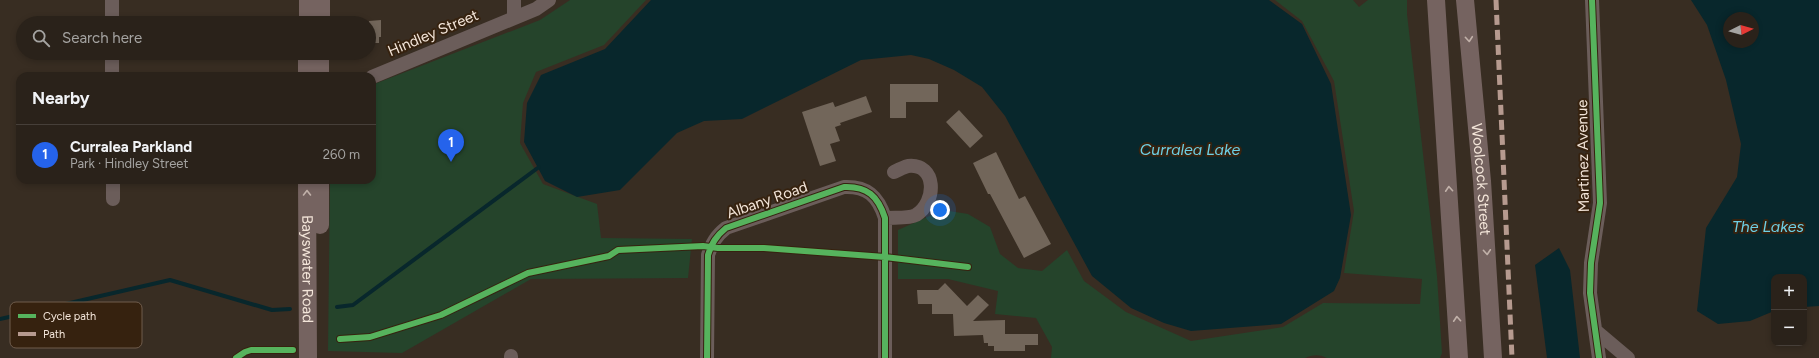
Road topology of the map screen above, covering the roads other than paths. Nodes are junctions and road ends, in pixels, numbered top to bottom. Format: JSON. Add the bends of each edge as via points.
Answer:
{"nodes":[{"id":1,"x":112,"y":0,"type":"edge"},
{"id":2,"x":308,"y":0,"type":"edge"},
{"id":3,"x":321,"y":0,"type":"edge"},
{"id":4,"x":514,"y":0,"type":"edge"},
{"id":5,"x":549,"y":0,"type":"edge"},
{"id":6,"x":1436,"y":0,"type":"edge"},
{"id":7,"x":1465,"y":0,"type":"edge"},
{"id":8,"x":1592,"y":0,"type":"edge"},
{"id":9,"x":112,"y":16,"type":"edge"},
{"id":10,"x":308,"y":16,"type":"edge"},
{"id":11,"x":321,"y":16,"type":"edge"},
{"id":12,"x":514,"y":17,"type":"junction"},
{"id":13,"x":112,"y":60,"type":"edge"},
{"id":14,"x":308,"y":60,"type":"edge"},
{"id":15,"x":320,"y":60,"type":"edge"},
{"id":16,"x":112,"y":72,"type":"edge"},
{"id":17,"x":307,"y":72,"type":"edge"},
{"id":18,"x":320,"y":72,"type":"edge"},
{"id":19,"x":376,"y":75,"type":"edge"},
{"id":20,"x":894,"y":172,"type":"dead end"},
{"id":21,"x":113,"y":184,"type":"edge"},
{"id":22,"x":307,"y":184,"type":"edge"},
{"id":23,"x":320,"y":184,"type":"edge"},
{"id":24,"x":113,"y":199,"type":"dead end"},
{"id":25,"x":885,"y":218,"type":"junction"},
{"id":26,"x":1596,"y":331,"type":"junction"},
{"id":27,"x":1457,"y":355,"type":"edge"},
{"id":28,"x":308,"y":358,"type":"edge"},
{"id":29,"x":320,"y":358,"type":"edge"},
{"id":30,"x":707,"y":358,"type":"edge"},
{"id":31,"x":885,"y":358,"type":"edge"},
{"id":32,"x":1492,"y":358,"type":"edge"},
{"id":33,"x":1599,"y":358,"type":"edge"},
{"id":34,"x":1622,"y":358,"type":"edge"}],
"edges":[{"from":1,"to":9,"type":"street"},
{"from":2,"to":10,"type":"main road"},
{"from":3,"to":11,"type":"main road"},
{"from":4,"to":12,"type":"street"},
{"from":5,"to":12,"type":"street","name":"Hindley Street","via":[[536,9]]},
{"from":27,"to":6,"type":"main road","one_way":true},
{"from":7,"to":32,"type":"main road","name":"Woolcock Street","one_way":true,"via":[[1482,181]]},
{"from":8,"to":26,"type":"street","name":"Martinez Avenue","via":[[1600,203],[1591,263],[1590,293]]},
{"from":12,"to":19,"type":"street","name":"Hindley Street"},
{"from":13,"to":16,"type":"street"},
{"from":14,"to":17,"type":"main road"},
{"from":15,"to":18,"type":"main road"},
{"from":20,"to":25,"type":"street","via":[[908,166],[921,168],[928,176],[932,190],[927,206],[915,216]]},
{"from":21,"to":24,"type":"street"},
{"from":28,"to":22,"type":"main road","name":"Bayswater Road","one_way":true},
{"from":23,"to":29,"type":"main road","name":"Bayswater Road"},
{"from":25,"to":30,"type":"street","name":"Albany Road","via":[[877,200],[867,191],[856,186],[844,187],[726,228],[717,235],[708,255]]},
{"from":25,"to":31,"type":"street"},
{"from":26,"to":33,"type":"street","name":"Martinez Avenue"},
{"from":26,"to":34,"type":"street"}]}
